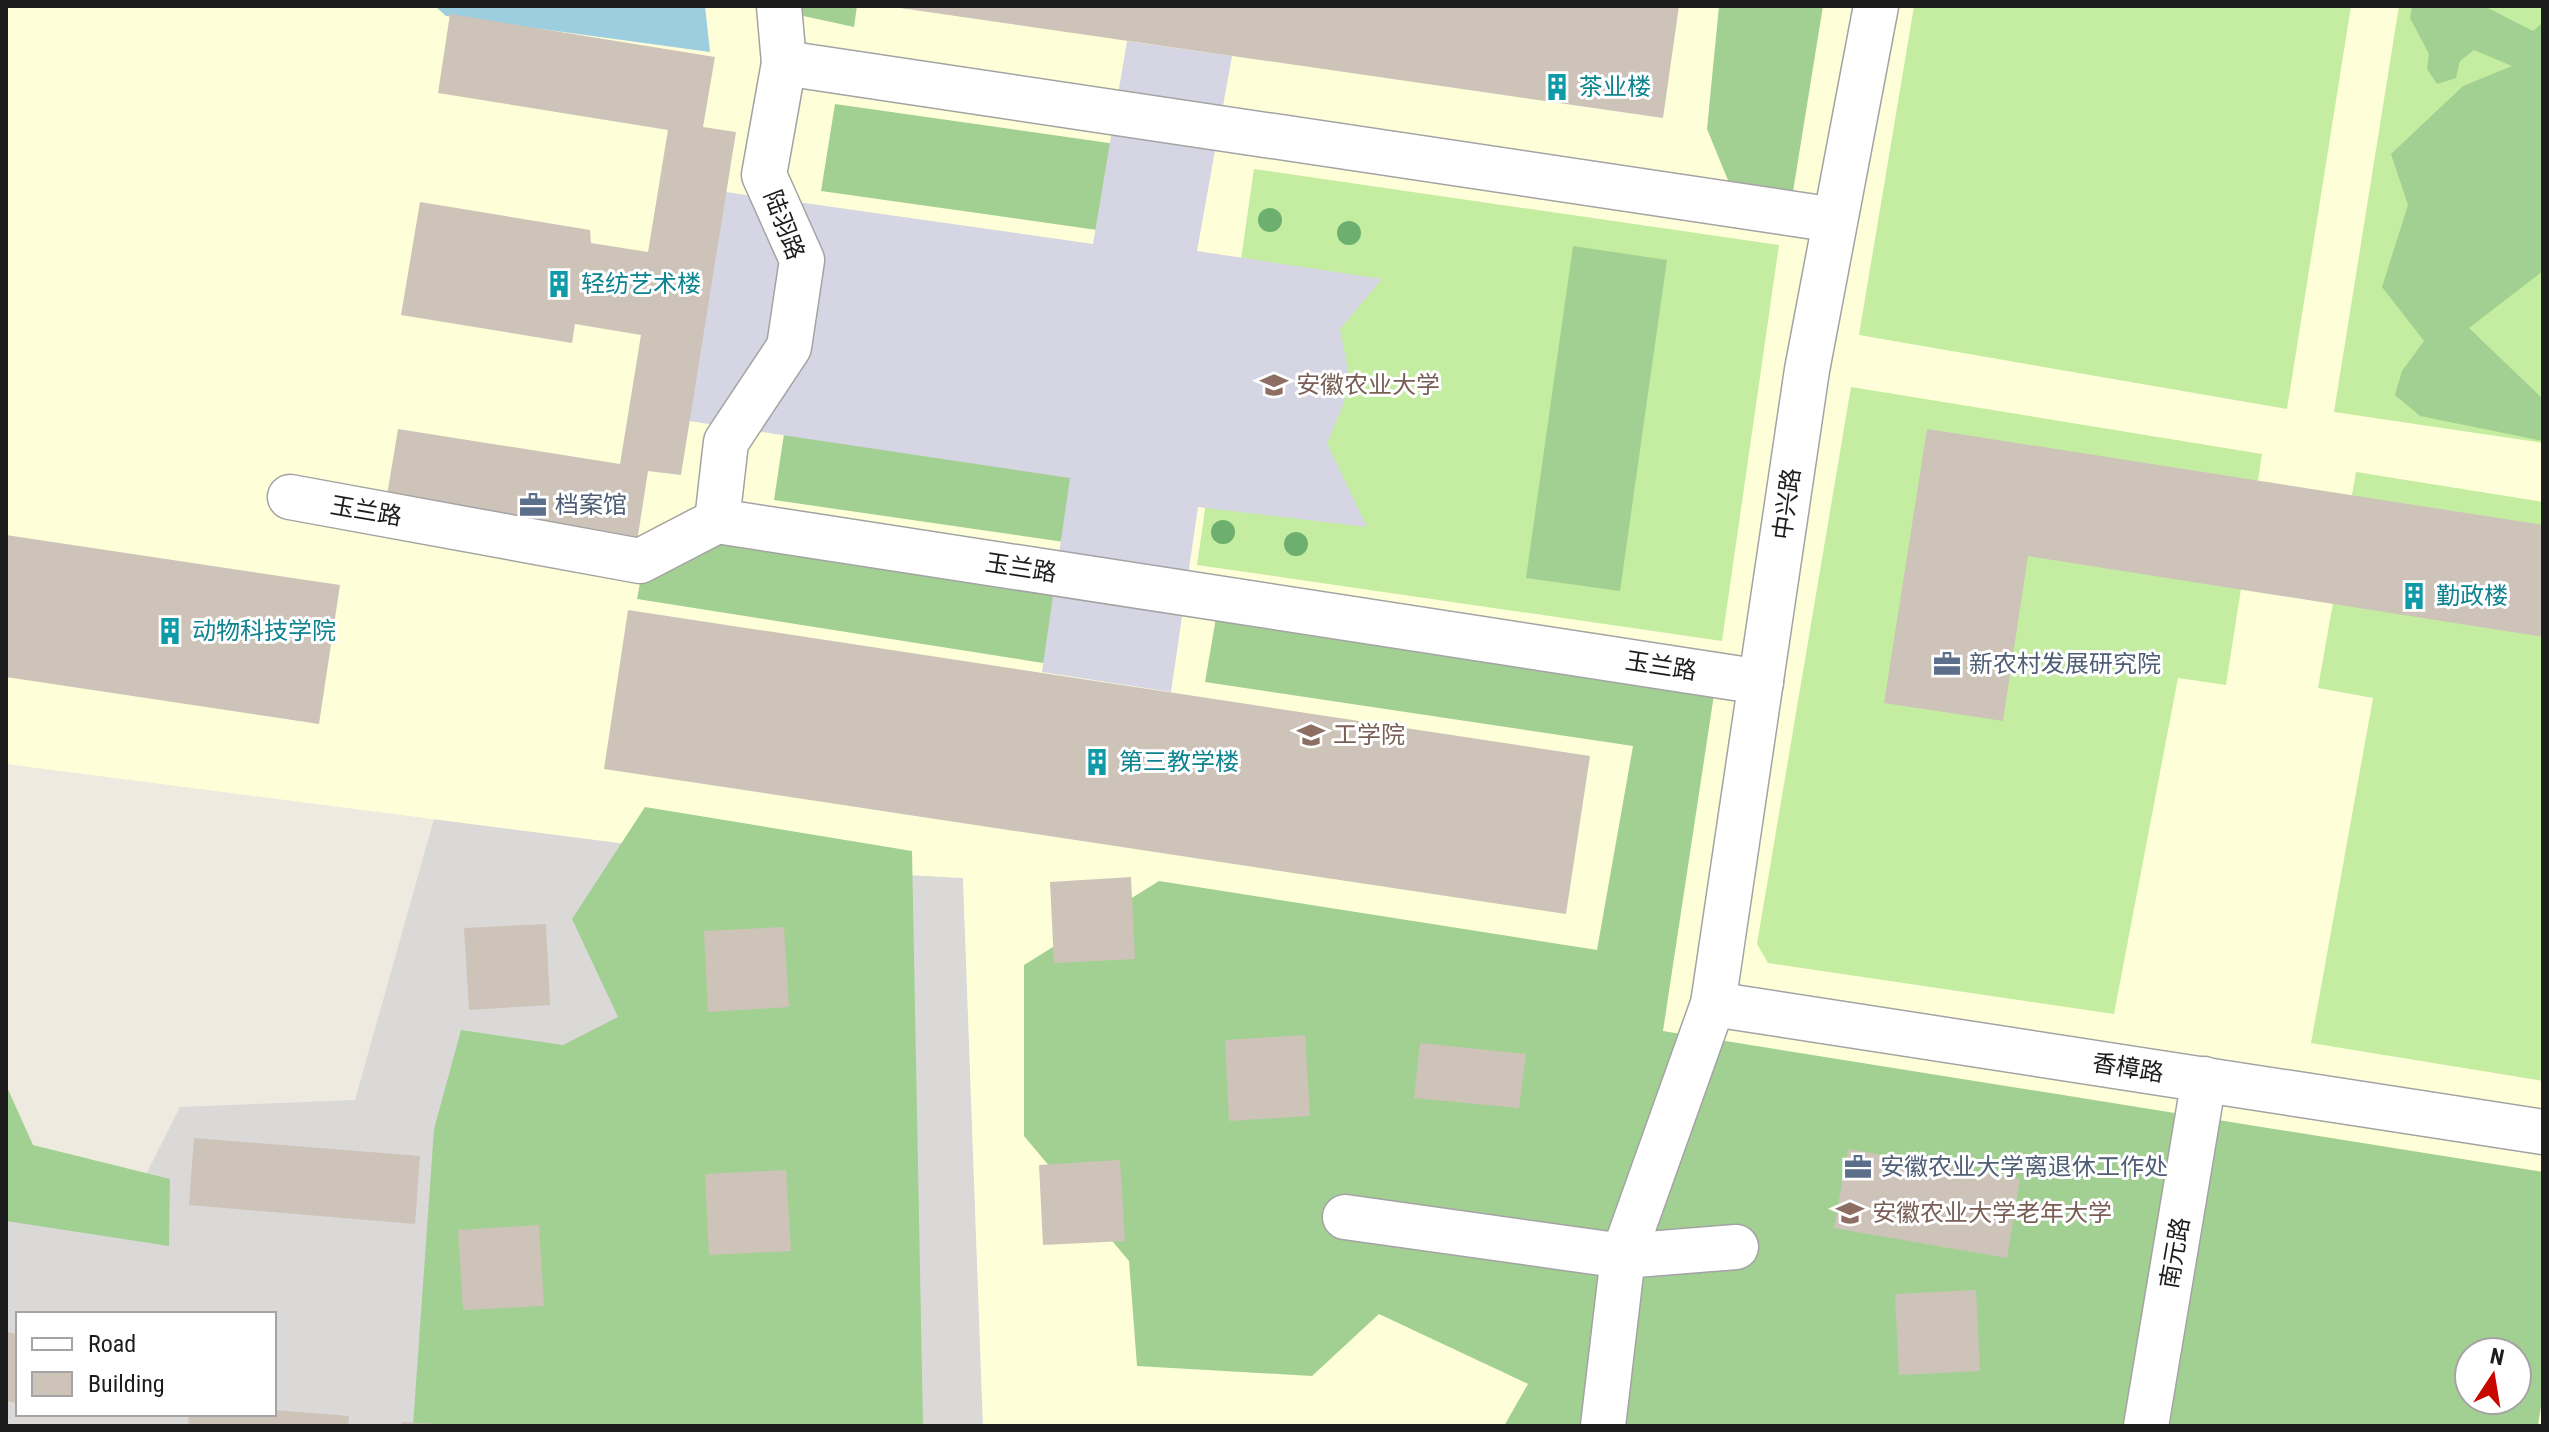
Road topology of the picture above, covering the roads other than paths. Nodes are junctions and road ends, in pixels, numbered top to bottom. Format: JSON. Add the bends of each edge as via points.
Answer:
{"nodes":[{"id":1,"x":779,"y":6,"type":"edge"},
{"id":2,"x":1876,"y":6,"type":"edge"},
{"id":3,"x":784,"y":63,"type":"junction"},
{"id":4,"x":1835,"y":220,"type":"junction"},
{"id":5,"x":290,"y":497,"type":"dead end"},
{"id":6,"x":717,"y":521,"type":"junction"},
{"id":7,"x":1761,"y":682,"type":"junction"},
{"id":8,"x":1713,"y":1004,"type":"junction"},
{"id":9,"x":2204,"y":1079,"type":"junction"},
{"id":10,"x":2543,"y":1132,"type":"edge"},
{"id":11,"x":1345,"y":1217,"type":"dead end"},
{"id":12,"x":1736,"y":1247,"type":"dead end"},
{"id":13,"x":1623,"y":1256,"type":"junction"},
{"id":14,"x":1603,"y":1426,"type":"edge"},
{"id":15,"x":2146,"y":1426,"type":"edge"}],
"edges":[{"from":1,"to":3,"type":"street","name":"陆羽路"},
{"from":2,"to":4,"type":"street","name":"中兴路"},
{"from":3,"to":4,"type":"street"},
{"from":3,"to":6,"type":"street","name":"陆羽路","via":[[764,175],[802,260],[789,347],[726,442]]},
{"from":4,"to":7,"type":"street","name":"中兴路"},
{"from":5,"to":6,"type":"street","name":"玉兰路","via":[[640,561]]},
{"from":6,"to":7,"type":"street","name":"玉兰路"},
{"from":7,"to":8,"type":"street","name":"中兴路"},
{"from":8,"to":9,"type":"street","name":"香樟路"},
{"from":8,"to":13,"type":"street","name":"中兴路"},
{"from":9,"to":10,"type":"street","name":"香樟路"},
{"from":9,"to":15,"type":"street","name":"南元路"},
{"from":11,"to":13,"type":"street"},
{"from":12,"to":13,"type":"street"},
{"from":13,"to":14,"type":"street","name":"中兴路"}]}
